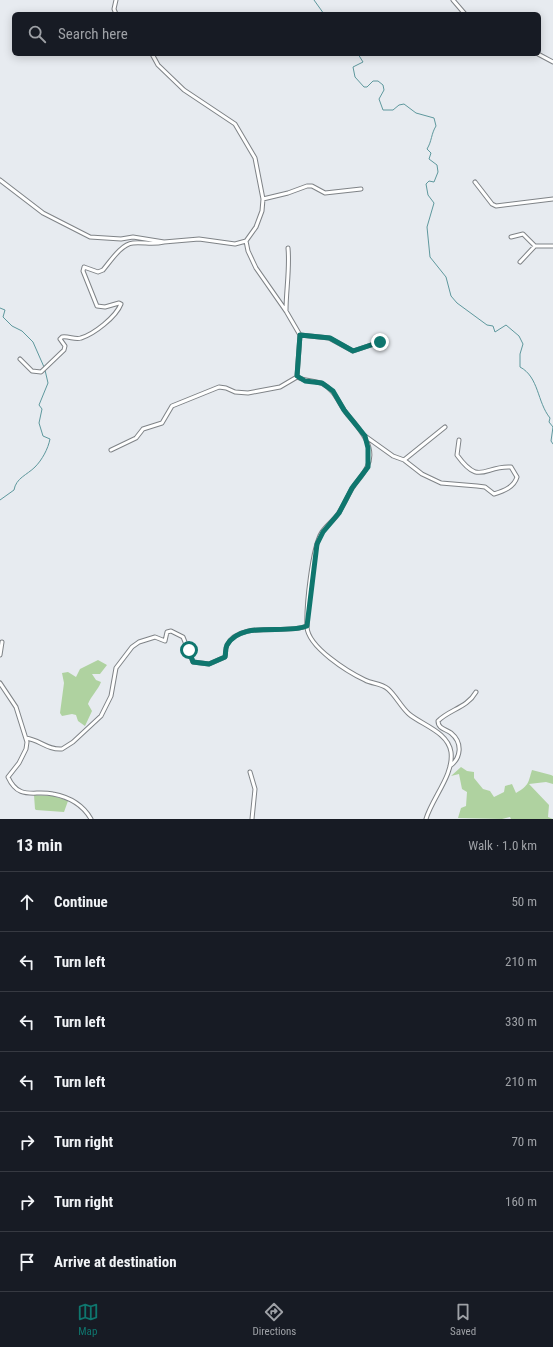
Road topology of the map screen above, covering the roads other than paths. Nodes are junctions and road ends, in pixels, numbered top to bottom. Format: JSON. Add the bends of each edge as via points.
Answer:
{"nodes":[{"id":1,"x":116,"y":0,"type":"edge"},
{"id":2,"x":453,"y":0,"type":"edge"},
{"id":3,"x":115,"y":12,"type":"edge"},
{"id":4,"x":463,"y":12,"type":"edge"},
{"id":5,"x":153,"y":56,"type":"edge"},
{"id":6,"x":541,"y":56,"type":"edge"},
{"id":7,"x":553,"y":62,"type":"edge"},
{"id":8,"x":0,"y":180,"type":"edge"},
{"id":9,"x":475,"y":182,"type":"dead end"},
{"id":10,"x":361,"y":189,"type":"dead end"},
{"id":11,"x":263,"y":199,"type":"junction"},
{"id":12,"x":553,"y":199,"type":"edge"},
{"id":13,"x":510,"y":237,"type":"dead end"},
{"id":14,"x":246,"y":241,"type":"junction"},
{"id":15,"x":164,"y":242,"type":"junction"},
{"id":16,"x":535,"y":246,"type":"junction"},
{"id":17,"x":553,"y":246,"type":"edge"},
{"id":18,"x":288,"y":248,"type":"dead end"},
{"id":19,"x":520,"y":262,"type":"dead end"},
{"id":20,"x":286,"y":311,"type":"junction"},
{"id":21,"x":300,"y":335,"type":"junction"},
{"id":22,"x":380,"y":342,"type":"dead end"},
{"id":23,"x":20,"y":359,"type":"dead end"},
{"id":24,"x":297,"y":376,"type":"junction"},
{"id":25,"x":445,"y":427,"type":"dead end"},
{"id":26,"x":365,"y":436,"type":"junction"},
{"id":27,"x":459,"y":440,"type":"dead end"},
{"id":28,"x":111,"y":450,"type":"dead end"},
{"id":29,"x":404,"y":460,"type":"junction"},
{"id":30,"x":307,"y":626,"type":"junction"},
{"id":31,"x":2,"y":642,"type":"dead end"},
{"id":32,"x":0,"y":655,"type":"edge"},
{"id":33,"x":0,"y":683,"type":"edge"},
{"id":34,"x":476,"y":692,"type":"dead end"},
{"id":35,"x":26,"y":738,"type":"junction"},
{"id":36,"x":450,"y":766,"type":"junction"},
{"id":37,"x":250,"y":772,"type":"dead end"},
{"id":38,"x":91,"y":819,"type":"edge"},
{"id":39,"x":252,"y":819,"type":"edge"},
{"id":40,"x":426,"y":819,"type":"edge"}],
"edges":[{"from":1,"to":3,"type":"street"},
{"from":2,"to":4,"type":"street"},
{"from":5,"to":11,"type":"street","via":[[158,65],[184,90],[235,124],[255,158]]},
{"from":6,"to":7,"type":"street"},
{"from":8,"to":15,"type":"street","via":[[43,213],[90,237],[133,237]]},
{"from":9,"to":12,"type":"street","via":[[496,206]]},
{"from":10,"to":11,"type":"street","via":[[325,193],[312,186],[306,186]]},
{"from":11,"to":14,"type":"street","via":[[256,227]]},
{"from":13,"to":16,"type":"street","via":[[523,234]]},
{"from":14,"to":15,"type":"street","via":[[235,244],[199,239]]},
{"from":14,"to":20,"type":"street","via":[[256,268]]},
{"from":15,"to":23,"type":"street","via":[[154,245],[133,243],[126,246],[103,270],[98,272],[86,266],[83,268],[98,306],[119,303],[119,310],[112,319],[80,339],[62,337],[60,339],[65,346],[64,350],[41,372],[32,370]]},
{"from":16,"to":17,"type":"street"},
{"from":16,"to":19,"type":"street"},
{"from":18,"to":20,"type":"street","via":[[290,266]]},
{"from":20,"to":21,"type":"street"},
{"from":21,"to":22,"type":"street","via":[[330,338],[353,351]]},
{"from":21,"to":24,"type":"street"},
{"from":24,"to":26,"type":"street","via":[[305,381],[322,383],[333,391],[344,410]]},
{"from":24,"to":28,"type":"street","via":[[280,387],[248,393],[218,387],[172,406],[162,423],[143,429],[136,438]]},
{"from":25,"to":29,"type":"street"},
{"from":26,"to":29,"type":"street","via":[[393,456]]},
{"from":26,"to":30,"type":"street","via":[[368,467],[317,544]]},
{"from":27,"to":29,"type":"street","via":[[457,455],[469,470],[479,472],[504,466],[511,467],[517,477],[516,482],[508,489],[494,494],[485,487],[442,483],[422,474]]},
{"from":30,"to":35,"type":"street","via":[[300,629],[263,629],[242,633],[228,644],[225,657],[209,664],[193,662],[183,636],[171,631],[167,632],[165,641],[155,638],[139,642],[116,668],[111,696],[96,722],[62,749],[47,747],[39,741]]},
{"from":30,"to":36,"type":"street","via":[[309,636],[318,649],[363,680],[388,689],[409,714],[440,736],[451,751]]},
{"from":31,"to":32,"type":"street"},
{"from":33,"to":35,"type":"street","via":[[16,707]]},
{"from":34,"to":36,"type":"street","via":[[462,707],[446,713],[438,721],[439,726],[454,736],[459,747],[458,758]]},
{"from":35,"to":38,"type":"street","via":[[27,746],[24,753],[8,777],[13,785],[25,793],[52,794],[72,801],[84,808]]},
{"from":36,"to":40,"type":"street","via":[[431,803]]},
{"from":37,"to":39,"type":"street","via":[[255,789]]}]}
